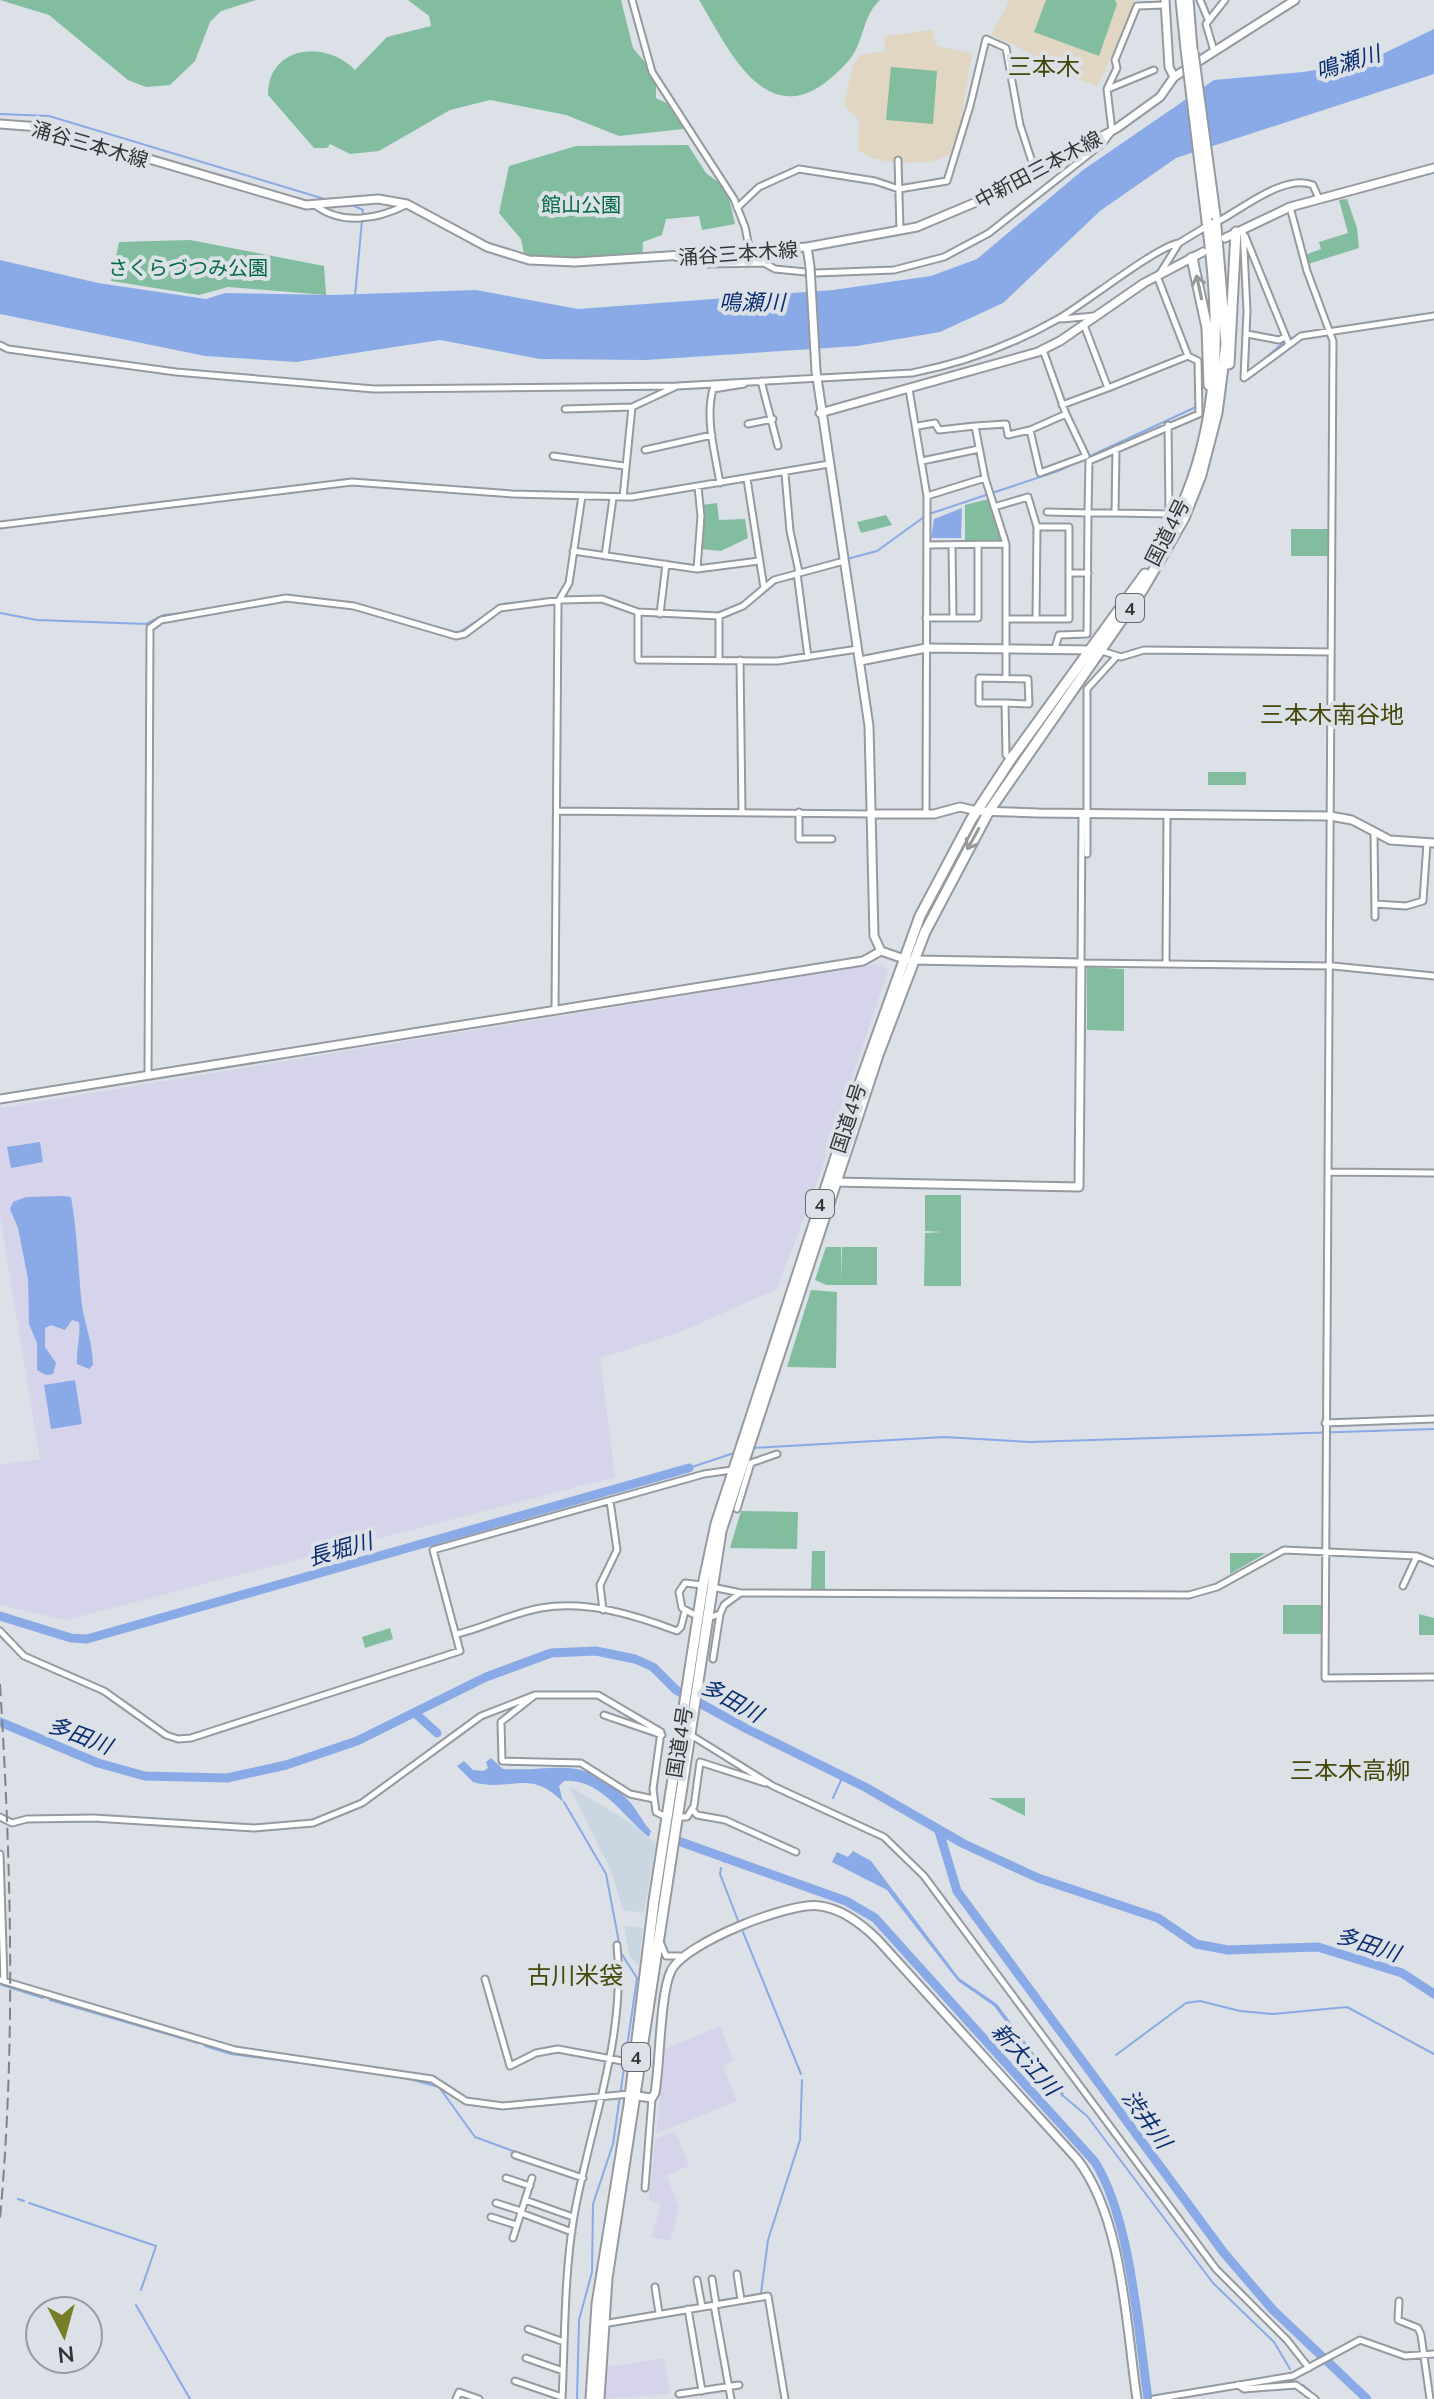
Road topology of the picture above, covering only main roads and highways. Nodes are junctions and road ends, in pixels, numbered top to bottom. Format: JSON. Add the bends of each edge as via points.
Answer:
{"nodes":[{"id":1,"x":1181,"y":0,"type":"edge"},
{"id":2,"x":1188,"y":0,"type":"edge"},
{"id":3,"x":1189,"y":49,"type":"junction"},
{"id":4,"x":1211,"y":221,"type":"junction"},
{"id":5,"x":1241,"y":232,"type":"road end"},
{"id":6,"x":1192,"y":258,"type":"road end"},
{"id":7,"x":1208,"y":420,"type":"junction"},
{"id":8,"x":1209,"y":446,"type":"junction"},
{"id":9,"x":1095,"y":650,"type":"junction"},
{"id":10,"x":831,"y":1182,"type":"junction"},
{"id":11,"x":672,"y":1817,"type":"junction"},
{"id":12,"x":627,"y":2094,"type":"junction"},
{"id":13,"x":591,"y":2399,"type":"edge"},
{"id":14,"x":599,"y":2399,"type":"edge"}],
"edges":[{"from":1,"to":3,"type":"highway","name":"国道4号","number":"4"},
{"from":2,"to":3,"type":"highway","name":"国道4号","number":"4"},
{"from":3,"to":4,"type":"highway","name":"国道4号","number":"4","bridge":true},
{"from":4,"to":7,"type":"highway","name":"国道4号","number":"4","via":[[1217,340]]},
{"from":4,"to":8,"type":"highway","name":"国道4号","number":"4","via":[[1226,344]]},
{"from":5,"to":8,"type":"highway","via":[[1231,353],[1221,413]]},
{"from":7,"to":6,"type":"highway","one_way":true,"via":[[1210,352]]},
{"from":7,"to":9,"type":"highway","name":"国道4号","number":"4","via":[[1195,471],[1146,573]]},
{"from":8,"to":9,"type":"highway","name":"国道4号","number":"4","via":[[1184,518],[1143,589]]},
{"from":9,"to":10,"type":"highway","name":"国道4号","number":"4","one_way":true,"via":[[989,811],[949,883],[913,960]]},
{"from":9,"to":10,"type":"highway","name":"国道4号","number":"4","via":[[1011,759],[934,888],[902,960]]},
{"from":10,"to":11,"type":"highway","name":"国道4号","number":"4","via":[[711,1544]]},
{"from":11,"to":12,"type":"highway","name":"国道4号","number":"4"},
{"from":11,"to":12,"type":"highway","name":"国道4号","number":"4","via":[[661,1915]]},
{"from":12,"to":13,"type":"highway","name":"国道4号","number":"4","via":[[597,2304]]},
{"from":12,"to":14,"type":"highway","name":"国道4号","number":"4"}]}
